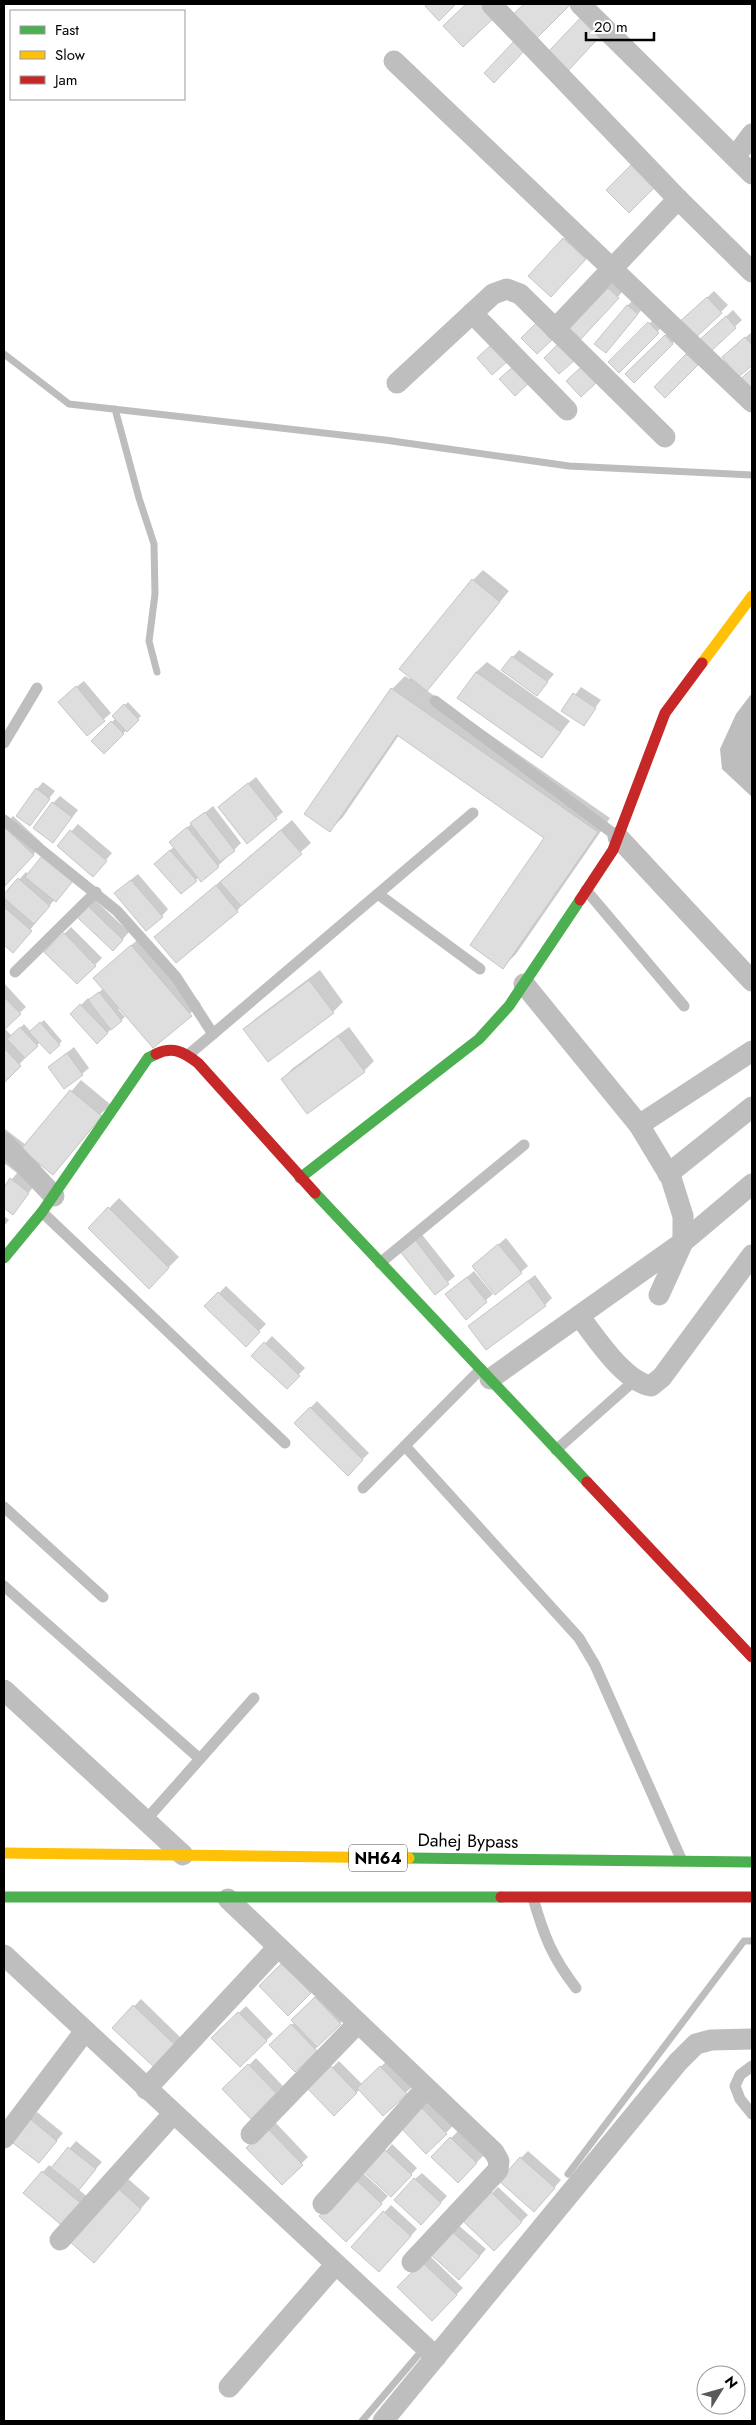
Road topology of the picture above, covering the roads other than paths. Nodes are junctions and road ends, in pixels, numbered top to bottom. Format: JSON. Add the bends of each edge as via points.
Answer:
{"nodes":[{"id":1,"x":580,"y":4,"type":"edge"},
{"id":2,"x":492,"y":5,"type":"dead end"},
{"id":3,"x":394,"y":61,"type":"dead end"},
{"id":4,"x":752,"y":134,"type":"edge"},
{"id":5,"x":735,"y":157,"type":"junction"},
{"id":6,"x":752,"y":174,"type":"edge"},
{"id":7,"x":678,"y":198,"type":"junction"},
{"id":8,"x":611,"y":268,"type":"junction"},
{"id":9,"x":752,"y":272,"type":"edge"},
{"id":10,"x":472,"y":313,"type":"junction"},
{"id":11,"x":556,"y":329,"type":"junction"},
{"id":12,"x":397,"y":383,"type":"dead end"},
{"id":13,"x":752,"y":402,"type":"edge"},
{"id":14,"x":567,"y":410,"type":"dead end"},
{"id":15,"x":665,"y":437,"type":"dead end"},
{"id":16,"x":752,"y":596,"type":"edge"},
{"id":17,"x":37,"y":688,"type":"dead end"},
{"id":18,"x":435,"y":701,"type":"dead end"},
{"id":19,"x":4,"y":743,"type":"edge"},
{"id":20,"x":473,"y":813,"type":"dead end"},
{"id":21,"x":4,"y":820,"type":"edge"},
{"id":22,"x":618,"y":837,"type":"junction"},
{"id":23,"x":586,"y":890,"type":"junction"},
{"id":24,"x":96,"y":892,"type":"junction"},
{"id":25,"x":378,"y":894,"type":"junction"},
{"id":26,"x":480,"y":969,"type":"dead end"},
{"id":27,"x":15,"y":972,"type":"dead end"},
{"id":28,"x":752,"y":981,"type":"edge"},
{"id":29,"x":524,"y":984,"type":"junction"},
{"id":30,"x":684,"y":1006,"type":"dead end"},
{"id":31,"x":213,"y":1034,"type":"junction"},
{"id":32,"x":752,"y":1051,"type":"edge"},
{"id":33,"x":188,"y":1055,"type":"junction"},
{"id":34,"x":752,"y":1107,"type":"edge"},
{"id":35,"x":639,"y":1125,"type":"junction"},
{"id":36,"x":4,"y":1143,"type":"edge"},
{"id":37,"x":524,"y":1145,"type":"dead end"},
{"id":38,"x":668,"y":1174,"type":"junction"},
{"id":39,"x":300,"y":1178,"type":"junction"},
{"id":40,"x":752,"y":1184,"type":"edge"},
{"id":41,"x":48,"y":1204,"type":"junction"},
{"id":42,"x":683,"y":1242,"type":"junction"},
{"id":43,"x":752,"y":1255,"type":"edge"},
{"id":44,"x":4,"y":1258,"type":"edge"},
{"id":45,"x":380,"y":1263,"type":"junction"},
{"id":46,"x":659,"y":1295,"type":"dead end"},
{"id":47,"x":578,"y":1316,"type":"junction"},
{"id":48,"x":485,"y":1374,"type":"junction"},
{"id":49,"x":636,"y":1380,"type":"junction"},
{"id":50,"x":285,"y":1443,"type":"dead end"},
{"id":51,"x":405,"y":1446,"type":"junction"},
{"id":52,"x":556,"y":1450,"type":"junction"},
{"id":53,"x":363,"y":1488,"type":"dead end"},
{"id":54,"x":4,"y":1507,"type":"edge"},
{"id":55,"x":4,"y":1586,"type":"edge"},
{"id":56,"x":103,"y":1597,"type":"dead end"},
{"id":57,"x":752,"y":1657,"type":"edge"},
{"id":58,"x":4,"y":1690,"type":"edge"},
{"id":59,"x":254,"y":1698,"type":"dead end"},
{"id":60,"x":200,"y":1759,"type":"junction"},
{"id":61,"x":145,"y":1821,"type":"junction"},
{"id":62,"x":4,"y":1853,"type":"edge"},
{"id":63,"x":183,"y":1855,"type":"junction"},
{"id":64,"x":682,"y":1861,"type":"junction"},
{"id":65,"x":752,"y":1862,"type":"edge"},
{"id":66,"x":532,"y":1896,"type":"junction"},
{"id":67,"x":4,"y":1897,"type":"edge"},
{"id":68,"x":752,"y":1898,"type":"edge"},
{"id":69,"x":228,"y":1899,"type":"junction"},
{"id":70,"x":278,"y":1948,"type":"junction"},
{"id":71,"x":4,"y":1956,"type":"edge"},
{"id":72,"x":576,"y":1988,"type":"dead end"},
{"id":73,"x":358,"y":2023,"type":"junction"},
{"id":74,"x":85,"y":2031,"type":"junction"},
{"id":75,"x":752,"y":2039,"type":"edge"},
{"id":76,"x":752,"y":2066,"type":"edge"},
{"id":77,"x":426,"y":2088,"type":"junction"},
{"id":78,"x":146,"y":2089,"type":"junction"},
{"id":79,"x":173,"y":2114,"type":"junction"},
{"id":80,"x":752,"y":2114,"type":"edge"},
{"id":81,"x":251,"y":2134,"type":"dead end"},
{"id":82,"x":4,"y":2138,"type":"edge"},
{"id":83,"x":323,"y":2204,"type":"dead end"},
{"id":84,"x":60,"y":2240,"type":"dead end"},
{"id":85,"x":412,"y":2262,"type":"dead end"},
{"id":86,"x":336,"y":2264,"type":"junction"},
{"id":87,"x":436,"y":2357,"type":"junction"},
{"id":88,"x":229,"y":2387,"type":"dead end"},
{"id":89,"x":383,"y":2421,"type":"edge"}],
"edges":[{"from":1,"to":5,"type":"street"},
{"from":2,"to":7,"type":"street"},
{"from":3,"to":8,"type":"street"},
{"from":4,"to":5,"type":"street"},
{"from":5,"to":6,"type":"street"},
{"from":7,"to":8,"type":"street"},
{"from":7,"to":9,"type":"street"},
{"from":8,"to":11,"type":"street"},
{"from":8,"to":13,"type":"street"},
{"from":10,"to":11,"type":"street","via":[[493,294],[507,289],[520,294]]},
{"from":10,"to":12,"type":"street"},
{"from":10,"to":14,"type":"street"},
{"from":11,"to":15,"type":"street"},
{"from":16,"to":22,"type":"main road","via":[[665,713]]},
{"from":17,"to":19,"type":"lane"},
{"from":18,"to":22,"type":"lane"},
{"from":20,"to":25,"type":"lane"},
{"from":21,"to":24,"type":"lane"},
{"from":22,"to":23,"type":"main road"},
{"from":22,"to":28,"type":"street"},
{"from":23,"to":29,"type":"main road"},
{"from":23,"to":30,"type":"lane"},
{"from":24,"to":27,"type":"lane"},
{"from":24,"to":31,"type":"lane","via":[[148,943],[176,977]]},
{"from":25,"to":26,"type":"lane"},
{"from":25,"to":31,"type":"lane"},
{"from":29,"to":35,"type":"street"},
{"from":29,"to":39,"type":"main road","via":[[497,1021],[452,1062]]},
{"from":31,"to":33,"type":"lane"},
{"from":32,"to":35,"type":"street"},
{"from":33,"to":39,"type":"main road"},
{"from":33,"to":41,"type":"main road","via":[[175,1049],[162,1049],[148,1058]]},
{"from":34,"to":38,"type":"street"},
{"from":35,"to":38,"type":"street"},
{"from":36,"to":41,"type":"street"},
{"from":37,"to":45,"type":"lane"},
{"from":38,"to":42,"type":"street","via":[[683,1216]]},
{"from":39,"to":45,"type":"main road"},
{"from":40,"to":42,"type":"street"},
{"from":41,"to":44,"type":"main road"},
{"from":41,"to":50,"type":"lane"},
{"from":42,"to":46,"type":"street"},
{"from":42,"to":47,"type":"street"},
{"from":43,"to":49,"type":"street","via":[[662,1377],[651,1386]]},
{"from":45,"to":48,"type":"main road"},
{"from":47,"to":48,"type":"street"},
{"from":47,"to":49,"type":"street","via":[[627,1374]]},
{"from":48,"to":51,"type":"lane"},
{"from":48,"to":52,"type":"main road"},
{"from":49,"to":52,"type":"lane"},
{"from":51,"to":53,"type":"lane"},
{"from":51,"to":64,"type":"lane","via":[[579,1638],[595,1664]]},
{"from":52,"to":57,"type":"main road"},
{"from":54,"to":56,"type":"lane"},
{"from":55,"to":60,"type":"lane"},
{"from":58,"to":61,"type":"street"},
{"from":59,"to":60,"type":"lane"},
{"from":60,"to":61,"type":"lane"},
{"from":61,"to":63,"type":"street"},
{"from":62,"to":63,"type":"main road","name":"Dahej Bypass","number":"NH64"},
{"from":63,"to":64,"type":"main road","name":"Dahej Bypass","number":"NH64"},
{"from":64,"to":65,"type":"main road","name":"Dahej Bypass","number":"NH64"},
{"from":66,"to":68,"type":"main road","number":"NH64"},
{"from":66,"to":69,"type":"main road","number":"NH64"},
{"from":66,"to":72,"type":"lane","via":[[554,1957]]},
{"from":67,"to":69,"type":"main road","number":"NH64"},
{"from":69,"to":70,"type":"street"},
{"from":70,"to":73,"type":"street"},
{"from":70,"to":78,"type":"street"},
{"from":71,"to":74,"type":"street"},
{"from":73,"to":77,"type":"street"},
{"from":73,"to":81,"type":"street"},
{"from":74,"to":78,"type":"street"},
{"from":74,"to":82,"type":"street"},
{"from":75,"to":87,"type":"street","via":[[711,2040],[696,2044],[678,2062]]},
{"from":76,"to":80,"type":"lane","via":[[740,2075],[735,2086]]},
{"from":77,"to":83,"type":"street"},
{"from":77,"to":85,"type":"street","via":[[494,2152],[499,2161],[498,2170]]},
{"from":78,"to":79,"type":"street"},
{"from":79,"to":84,"type":"street"},
{"from":79,"to":86,"type":"street"},
{"from":86,"to":87,"type":"street"},
{"from":86,"to":88,"type":"street"},
{"from":87,"to":89,"type":"street"}]}
